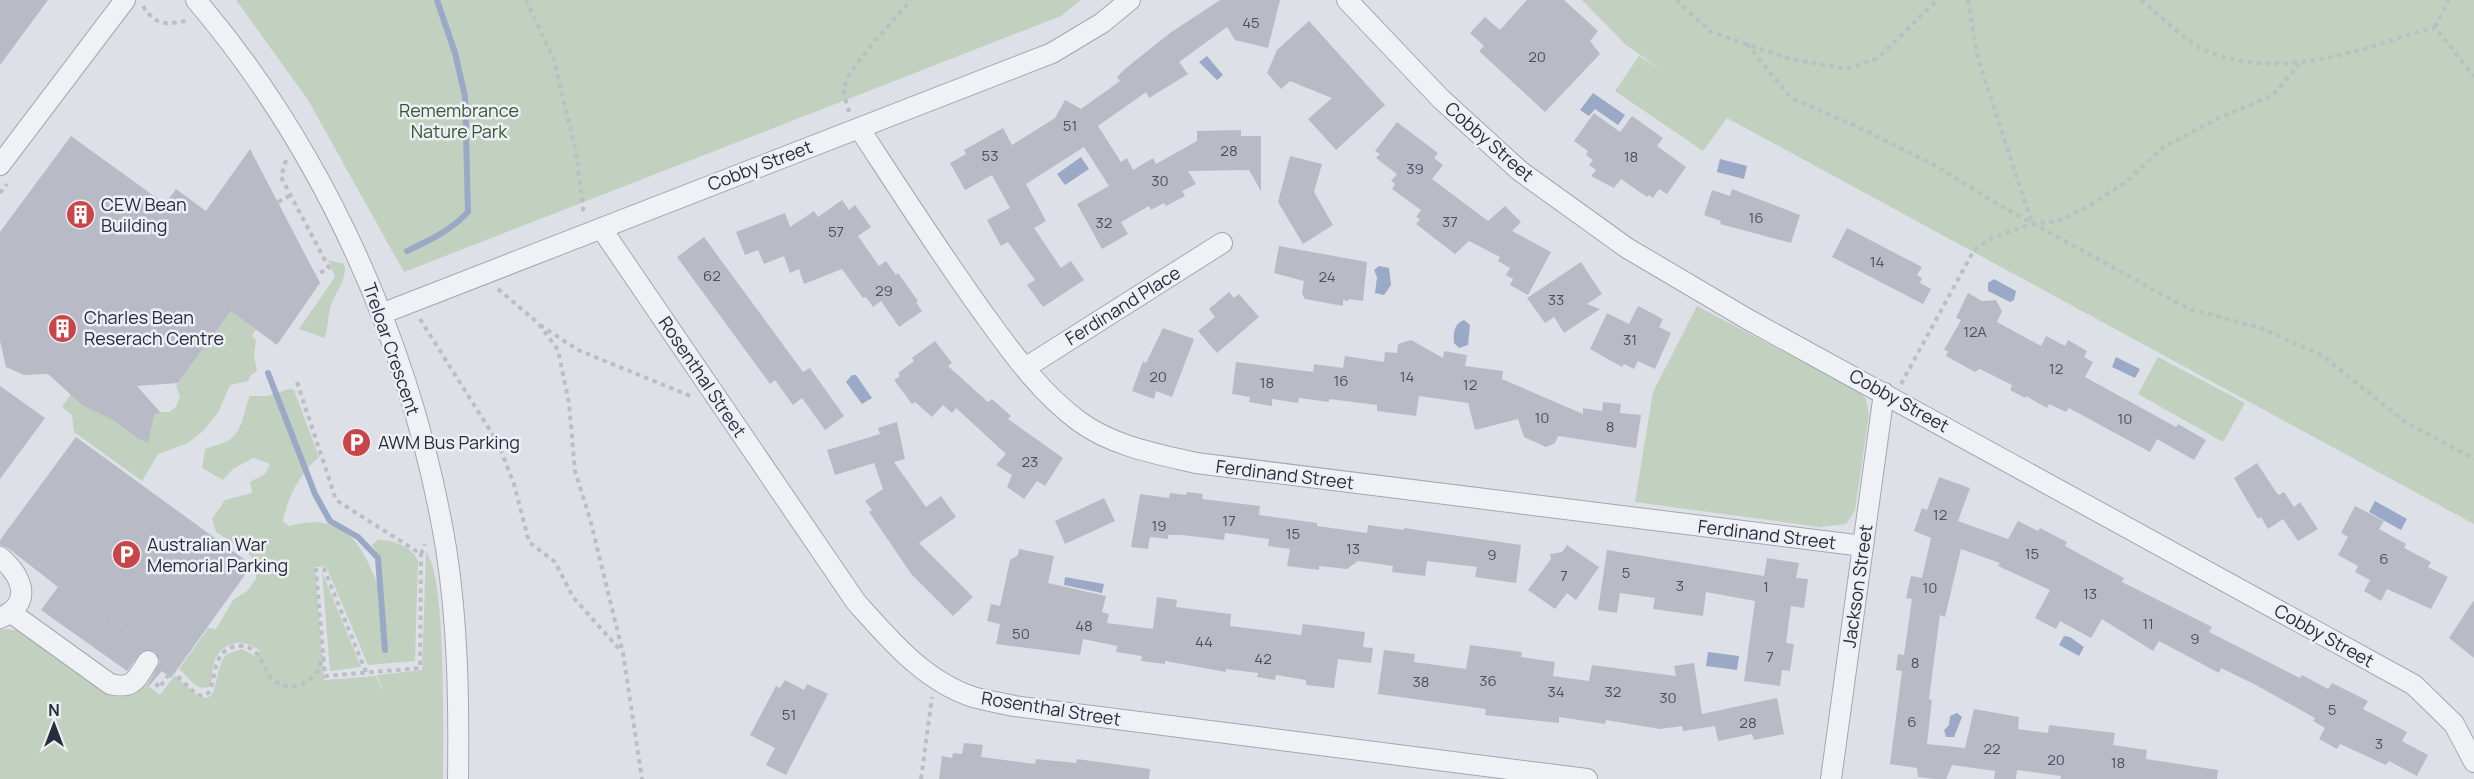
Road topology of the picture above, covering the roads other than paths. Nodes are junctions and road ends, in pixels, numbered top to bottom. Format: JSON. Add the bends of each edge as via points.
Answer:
{"nodes":[{"id":1,"x":125,"y":0,"type":"edge"},
{"id":2,"x":196,"y":0,"type":"edge"},
{"id":3,"x":1130,"y":0,"type":"edge"},
{"id":4,"x":1347,"y":0,"type":"edge"},
{"id":5,"x":859,"y":128,"type":"junction"},
{"id":6,"x":0,"y":165,"type":"edge"},
{"id":7,"x":601,"y":228,"type":"junction"},
{"id":8,"x":1222,"y":243,"type":"dead end"},
{"id":9,"x":381,"y":314,"type":"junction"},
{"id":10,"x":1024,"y":368,"type":"junction"},
{"id":11,"x":1889,"y":395,"type":"junction"},
{"id":12,"x":1863,"y":546,"type":"junction"},
{"id":13,"x":0,"y":557,"type":"edge"},
{"id":14,"x":5,"y":615,"type":"edge"},
{"id":15,"x":151,"y":655,"type":"road end"},
{"id":16,"x":2474,"y":762,"type":"edge"},
{"id":17,"x":458,"y":779,"type":"edge"},
{"id":18,"x":1587,"y":779,"type":"edge"},
{"id":19,"x":1831,"y":779,"type":"edge"}],
"edges":[{"from":1,"to":6,"type":"street"},
{"from":2,"to":9,"type":"street","name":"Treloar Crescent","via":[[288,127],[335,211]]},
{"from":3,"to":5,"type":"street","name":"Cobby Street","via":[[1102,23],[1052,53]]},
{"from":4,"to":11,"type":"street","name":"Cobby Street","via":[[1440,99],[1520,171],[1627,248],[1749,320]]},
{"from":5,"to":7,"type":"street","name":"Cobby Street"},
{"from":5,"to":10,"type":"street","name":"Ferdinand Street","via":[[944,259]]},
{"from":7,"to":9,"type":"street","name":"Cobby Street"},
{"from":7,"to":18,"type":"street","name":"Rosenthal Street","via":[[856,602],[900,650],[935,678],[972,697],[1014,706]]},
{"from":8,"to":10,"type":"street","name":"Ferdinand Place"},
{"from":9,"to":17,"type":"street","name":"Treloar Crescent","via":[[413,411],[446,548],[459,692]]},
{"from":10,"to":12,"type":"street","name":"Ferdinand Street","via":[[1082,423],[1131,447],[1196,463]]},
{"from":11,"to":12,"type":"street","name":"Jackson Street"},
{"from":11,"to":16,"type":"street","name":"Cobby Street","via":[[2414,686],[2454,724]]},
{"from":12,"to":19,"type":"street","name":"Jackson Street"},
{"from":13,"to":14,"type":"street","via":[[20,579],[22,590],[19,602]]},
{"from":14,"to":15,"type":"street","via":[[110,684],[124,687],[133,683]]}]}
